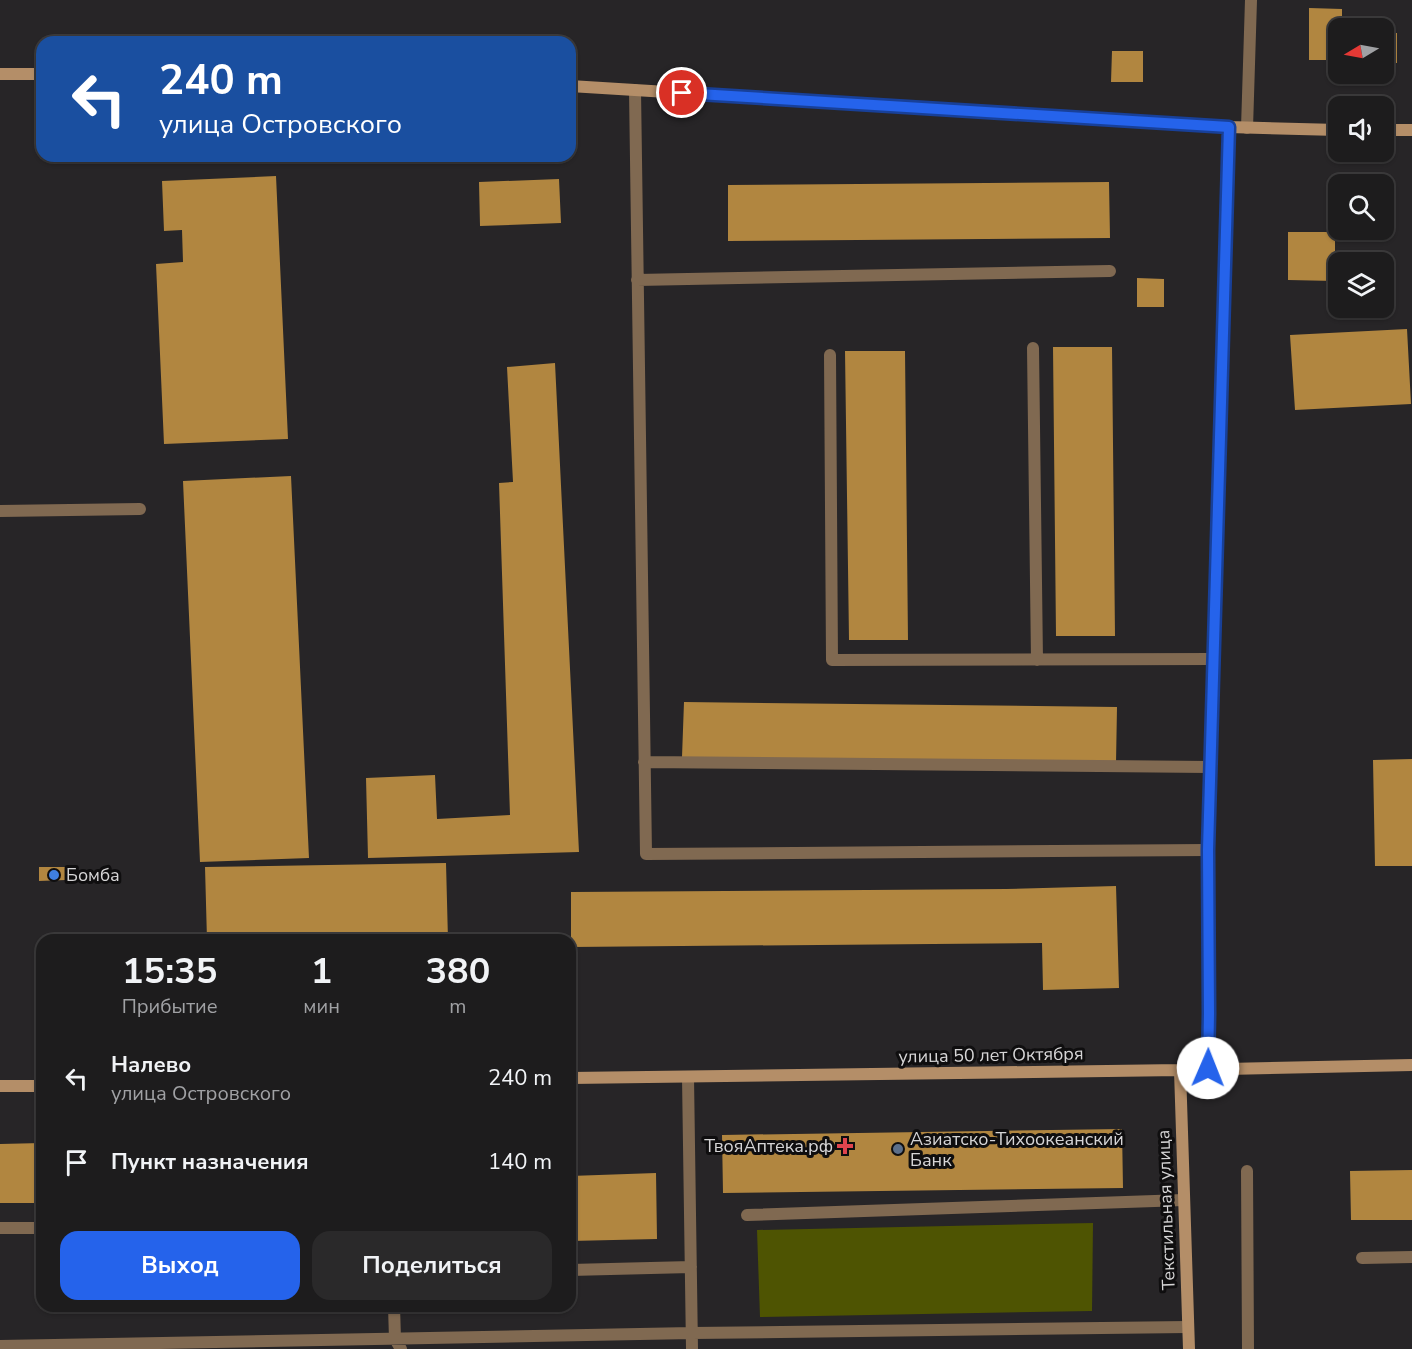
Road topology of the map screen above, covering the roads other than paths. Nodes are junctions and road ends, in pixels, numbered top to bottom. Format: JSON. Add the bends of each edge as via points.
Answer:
{"nodes":[{"id":1,"x":1251,"y":0,"type":"edge"},
{"id":2,"x":0,"y":74,"type":"edge"},
{"id":3,"x":36,"y":74,"type":"edge"},
{"id":4,"x":576,"y":86,"type":"edge"},
{"id":5,"x":635,"y":90,"type":"junction"},
{"id":6,"x":1229,"y":127,"type":"junction"},
{"id":7,"x":1247,"y":128,"type":"junction"},
{"id":8,"x":1328,"y":130,"type":"edge"},
{"id":9,"x":1394,"y":130,"type":"edge"},
{"id":10,"x":1412,"y":130,"type":"edge"},
{"id":11,"x":1110,"y":271,"type":"dead end"},
{"id":12,"x":637,"y":280,"type":"junction"},
{"id":13,"x":1033,"y":348,"type":"dead end"},
{"id":14,"x":830,"y":355,"type":"dead end"},
{"id":15,"x":140,"y":508,"type":"dead end"},
{"id":16,"x":0,"y":512,"type":"edge"},
{"id":17,"x":1214,"y":659,"type":"junction"},
{"id":18,"x":1037,"y":660,"type":"junction"},
{"id":19,"x":644,"y":762,"type":"junction"},
{"id":20,"x":1210,"y":767,"type":"junction"},
{"id":21,"x":1208,"y":850,"type":"junction"},
{"id":22,"x":1412,"y":1065,"type":"edge"},
{"id":23,"x":1208,"y":1068,"type":"junction"},
{"id":24,"x":1180,"y":1070,"type":"junction"},
{"id":25,"x":688,"y":1077,"type":"junction"},
{"id":26,"x":576,"y":1078,"type":"edge"},
{"id":27,"x":0,"y":1086,"type":"edge"},
{"id":28,"x":36,"y":1086,"type":"edge"},
{"id":29,"x":1247,"y":1172,"type":"dead end"},
{"id":30,"x":1184,"y":1200,"type":"junction"},
{"id":31,"x":747,"y":1215,"type":"dead end"},
{"id":32,"x":0,"y":1228,"type":"edge"},
{"id":33,"x":36,"y":1228,"type":"edge"},
{"id":34,"x":1412,"y":1257,"type":"edge"},
{"id":35,"x":1362,"y":1258,"type":"dead end"},
{"id":36,"x":691,"y":1267,"type":"junction"},
{"id":37,"x":576,"y":1270,"type":"edge"},
{"id":38,"x":395,"y":1312,"type":"edge"},
{"id":39,"x":1188,"y":1327,"type":"junction"},
{"id":40,"x":692,"y":1333,"type":"junction"},
{"id":41,"x":398,"y":1344,"type":"edge"},
{"id":42,"x":0,"y":1346,"type":"edge"},
{"id":43,"x":692,"y":1349,"type":"edge"},
{"id":44,"x":1189,"y":1349,"type":"edge"},
{"id":45,"x":1248,"y":1349,"type":"edge"}],
"edges":[{"from":1,"to":7,"type":"street"},
{"from":2,"to":3,"type":"street"},
{"from":4,"to":5,"type":"street"},
{"from":5,"to":6,"type":"street"},
{"from":5,"to":12,"type":"street"},
{"from":6,"to":7,"type":"street"},
{"from":6,"to":17,"type":"street"},
{"from":7,"to":8,"type":"street"},
{"from":9,"to":10,"type":"street"},
{"from":11,"to":12,"type":"street"},
{"from":12,"to":19,"type":"street"},
{"from":13,"to":18,"type":"street"},
{"from":14,"to":18,"type":"street","via":[[832,660]]},
{"from":15,"to":16,"type":"street"},
{"from":17,"to":18,"type":"street"},
{"from":17,"to":20,"type":"street"},
{"from":19,"to":20,"type":"street"},
{"from":19,"to":21,"type":"street","via":[[646,854]]},
{"from":20,"to":21,"type":"street"},
{"from":21,"to":23,"type":"street"},
{"from":22,"to":23,"type":"street","name":"улица 50 лет Октября"},
{"from":23,"to":24,"type":"street","name":"улица 50 лет Октября"},
{"from":24,"to":25,"type":"street","name":"улица 50 лет Октября"},
{"from":24,"to":30,"type":"street","name":"Текстильная улица"},
{"from":25,"to":26,"type":"street","name":"улица 50 лет Октября"},
{"from":25,"to":36,"type":"street"},
{"from":27,"to":28,"type":"street"},
{"from":29,"to":45,"type":"street"},
{"from":30,"to":31,"type":"street"},
{"from":30,"to":39,"type":"street","name":"Текстильная улица"},
{"from":32,"to":33,"type":"street"},
{"from":34,"to":35,"type":"street"},
{"from":36,"to":37,"type":"street"},
{"from":36,"to":40,"type":"street"},
{"from":38,"to":41,"type":"street"},
{"from":39,"to":40,"type":"street"},
{"from":39,"to":44,"type":"street","name":"Текстильная улица"},
{"from":40,"to":41,"type":"street"},
{"from":40,"to":43,"type":"street"},
{"from":41,"to":42,"type":"street"}]}
